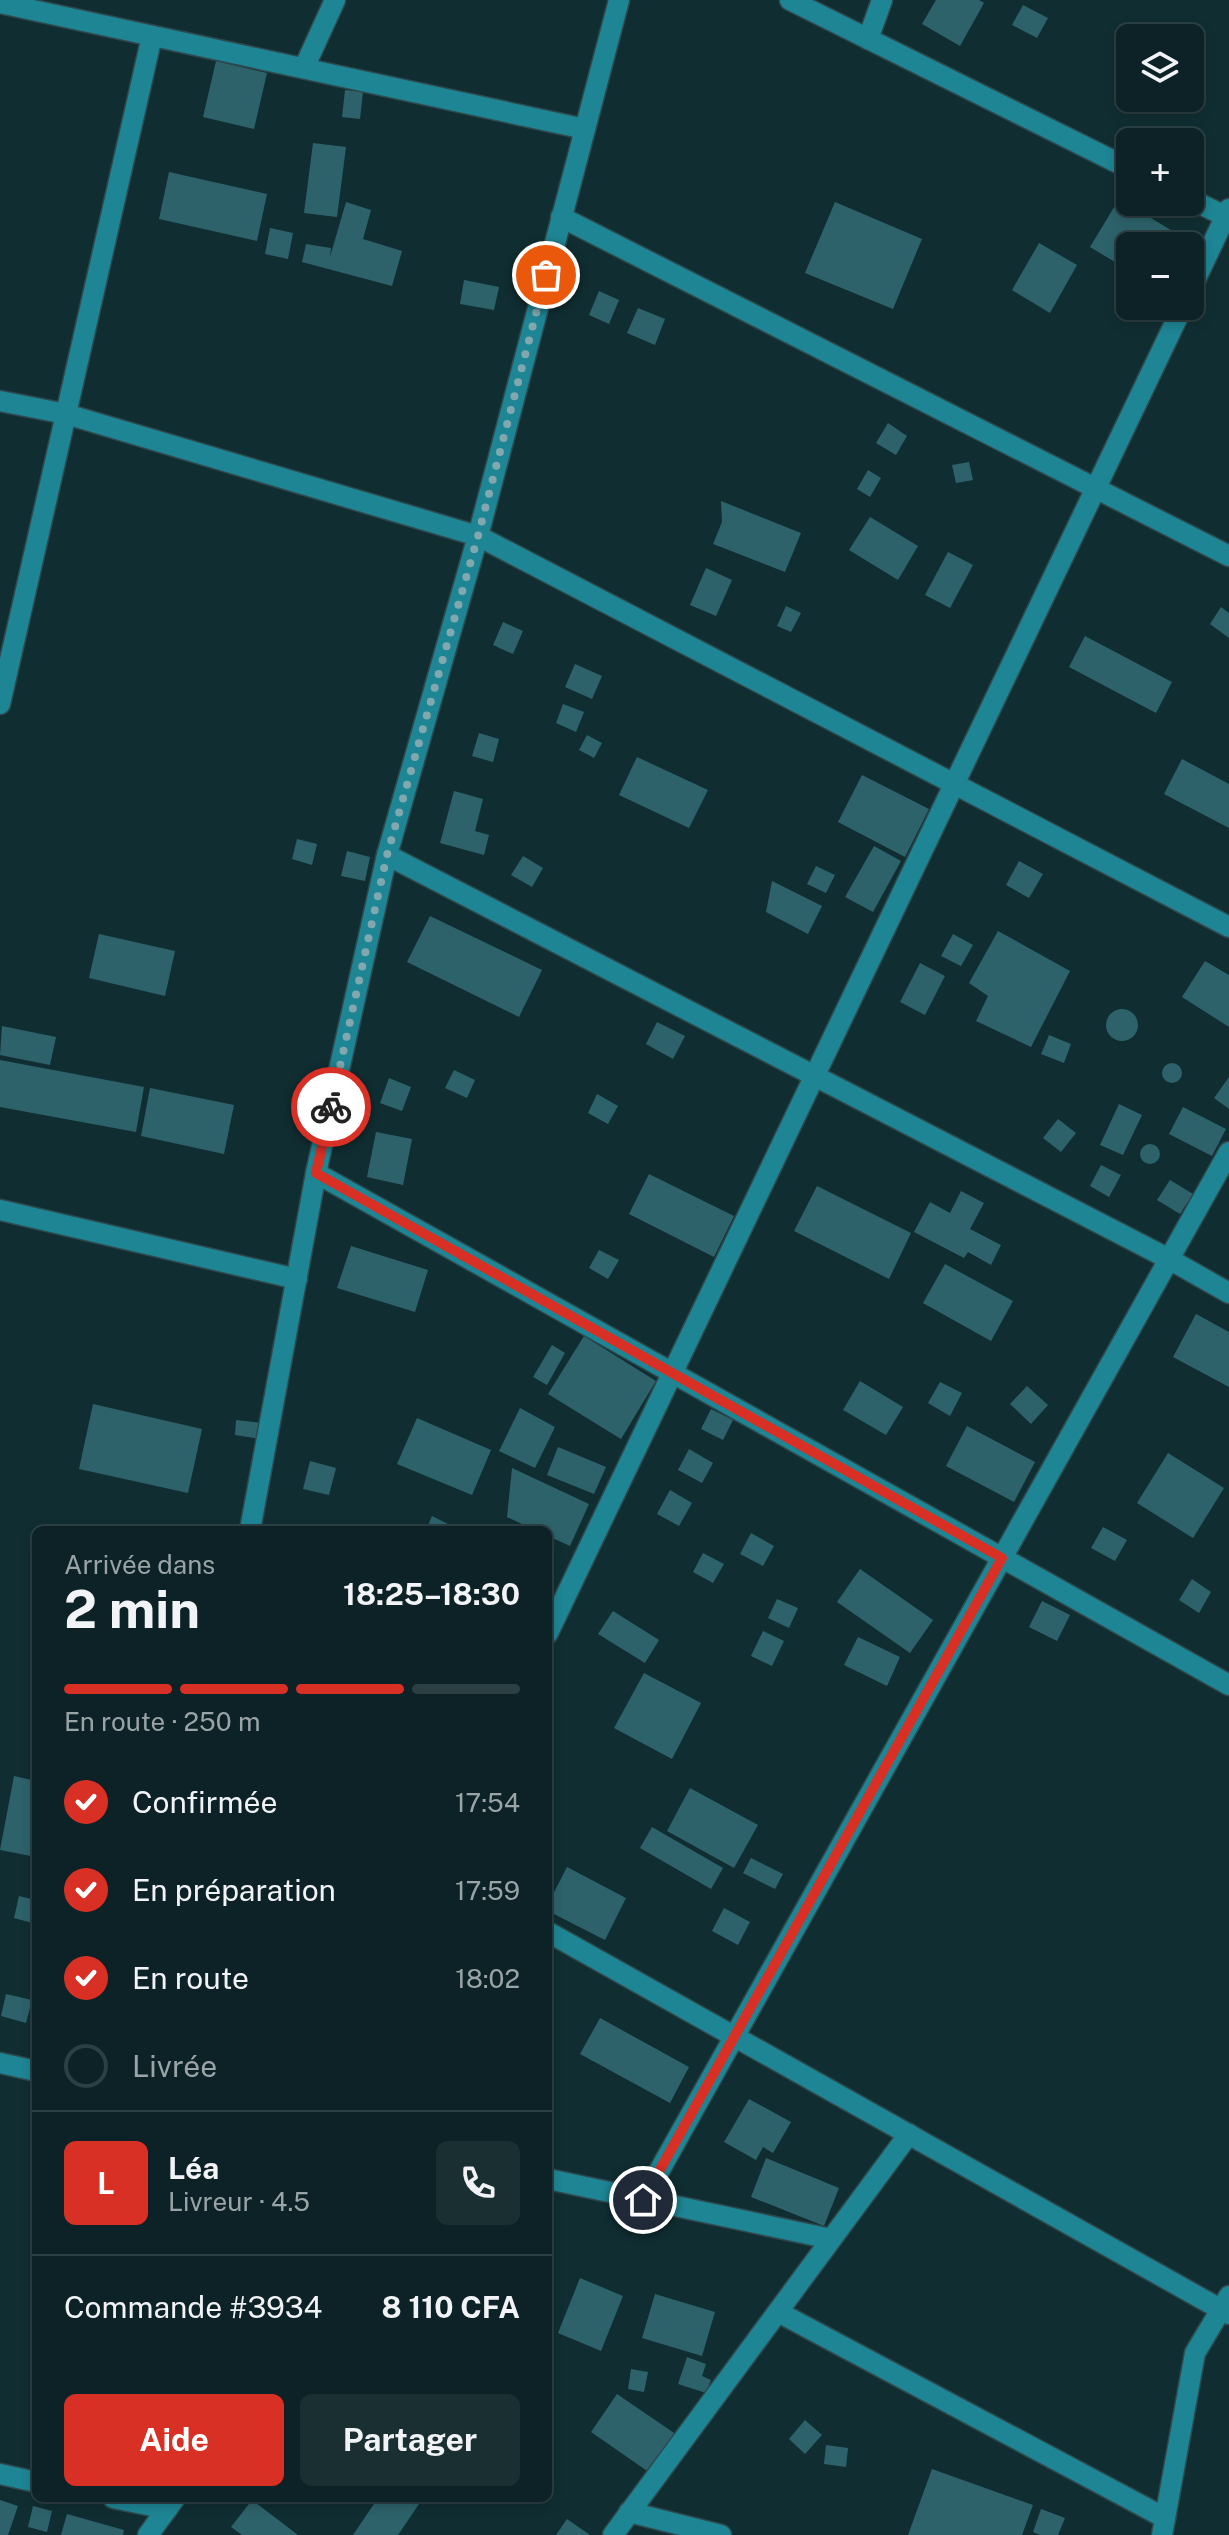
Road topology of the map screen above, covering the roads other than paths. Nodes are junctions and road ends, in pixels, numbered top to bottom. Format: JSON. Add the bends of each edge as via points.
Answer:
{"nodes":[{"id":1,"x":335,"y":0,"type":"edge"},
{"id":2,"x":619,"y":0,"type":"edge"},
{"id":3,"x":790,"y":0,"type":"edge"},
{"id":4,"x":882,"y":0,"type":"edge"},
{"id":5,"x":0,"y":3,"type":"edge"},
{"id":6,"x":152,"y":36,"type":"junction"},
{"id":7,"x":868,"y":39,"type":"junction"},
{"id":8,"x":304,"y":68,"type":"junction"},
{"id":9,"x":585,"y":129,"type":"junction"},
{"id":10,"x":1116,"y":162,"type":"edge"},
{"id":11,"x":1204,"y":205,"type":"edge"},
{"id":12,"x":1228,"y":214,"type":"edge"},
{"id":13,"x":561,"y":217,"type":"junction"},
{"id":14,"x":1204,"y":263,"type":"edge"},
{"id":15,"x":1176,"y":320,"type":"edge"},
{"id":16,"x":0,"y":401,"type":"edge"},
{"id":17,"x":66,"y":414,"type":"junction"},
{"id":18,"x":1096,"y":489,"type":"junction"},
{"id":19,"x":478,"y":536,"type":"junction"},
{"id":20,"x":1229,"y":556,"type":"edge"},
{"id":21,"x":0,"y":704,"type":"edge"},
{"id":22,"x":954,"y":784,"type":"junction"},
{"id":23,"x":387,"y":855,"type":"junction"},
{"id":24,"x":1229,"y":927,"type":"edge"},
{"id":25,"x":814,"y":1076,"type":"junction"},
{"id":26,"x":1229,"y":1152,"type":"edge"},
{"id":27,"x":316,"y":1173,"type":"junction"},
{"id":28,"x":0,"y":1210,"type":"edge"},
{"id":29,"x":1169,"y":1259,"type":"junction"},
{"id":30,"x":297,"y":1279,"type":"junction"},
{"id":31,"x":1229,"y":1293,"type":"edge"},
{"id":32,"x":672,"y":1373,"type":"junction"},
{"id":33,"x":251,"y":1526,"type":"edge"},
{"id":34,"x":1002,"y":1558,"type":"junction"},
{"id":35,"x":552,"y":1625,"type":"edge"},
{"id":36,"x":1229,"y":1685,"type":"edge"},
{"id":37,"x":552,"y":1934,"type":"edge"},
{"id":38,"x":734,"y":2036,"type":"junction"},
{"id":39,"x":0,"y":2063,"type":"edge"},
{"id":40,"x":32,"y":2070,"type":"edge"},
{"id":41,"x":909,"y":2134,"type":"junction"},
{"id":42,"x":552,"y":2180,"type":"edge"},
{"id":43,"x":643,"y":2200,"type":"junction"},
{"id":44,"x":831,"y":2239,"type":"junction"},
{"id":45,"x":1226,"y":2306,"type":"edge"},
{"id":46,"x":778,"y":2312,"type":"junction"},
{"id":47,"x":0,"y":2474,"type":"edge"},
{"id":48,"x":32,"y":2481,"type":"edge"},
{"id":49,"x":171,"y":2504,"type":"edge"},
{"id":50,"x":629,"y":2512,"type":"junction"},
{"id":51,"x":1163,"y":2526,"type":"edge"},
{"id":52,"x":148,"y":2535,"type":"edge"},
{"id":53,"x":613,"y":2535,"type":"edge"},
{"id":54,"x":721,"y":2535,"type":"edge"}],
"edges":[{"from":1,"to":8,"type":"street"},
{"from":2,"to":9,"type":"street"},
{"from":3,"to":7,"type":"street"},
{"from":4,"to":7,"type":"street"},
{"from":5,"to":6,"type":"street"},
{"from":6,"to":8,"type":"street"},
{"from":6,"to":17,"type":"street"},
{"from":7,"to":10,"type":"street"},
{"from":8,"to":9,"type":"street"},
{"from":9,"to":13,"type":"street"},
{"from":11,"to":12,"type":"street"},
{"from":12,"to":14,"type":"street"},
{"from":13,"to":18,"type":"street"},
{"from":13,"to":19,"type":"street"},
{"from":15,"to":18,"type":"street"},
{"from":16,"to":17,"type":"street"},
{"from":17,"to":19,"type":"street"},
{"from":17,"to":21,"type":"street"},
{"from":18,"to":20,"type":"street"},
{"from":18,"to":22,"type":"street"},
{"from":19,"to":22,"type":"street"},
{"from":19,"to":23,"type":"street"},
{"from":22,"to":24,"type":"street"},
{"from":22,"to":25,"type":"street"},
{"from":23,"to":25,"type":"street"},
{"from":23,"to":27,"type":"street"},
{"from":25,"to":29,"type":"street"},
{"from":25,"to":32,"type":"street"},
{"from":26,"to":29,"type":"street"},
{"from":27,"to":30,"type":"street"},
{"from":27,"to":32,"type":"street"},
{"from":28,"to":30,"type":"street"},
{"from":29,"to":31,"type":"street"},
{"from":29,"to":34,"type":"street"},
{"from":30,"to":33,"type":"street"},
{"from":32,"to":34,"type":"street"},
{"from":32,"to":35,"type":"street"},
{"from":34,"to":36,"type":"street"},
{"from":34,"to":38,"type":"street"},
{"from":37,"to":38,"type":"street"},
{"from":38,"to":41,"type":"street"},
{"from":38,"to":43,"type":"street"},
{"from":39,"to":40,"type":"street"},
{"from":41,"to":44,"type":"street"},
{"from":41,"to":45,"type":"street"},
{"from":42,"to":43,"type":"street"},
{"from":43,"to":44,"type":"street"},
{"from":44,"to":46,"type":"street"},
{"from":45,"to":51,"type":"street","via":[[1195,2353]]},
{"from":46,"to":50,"type":"street"},
{"from":46,"to":51,"type":"street"},
{"from":47,"to":48,"type":"street"},
{"from":49,"to":52,"type":"street"},
{"from":50,"to":53,"type":"street"},
{"from":50,"to":54,"type":"street"}]}
